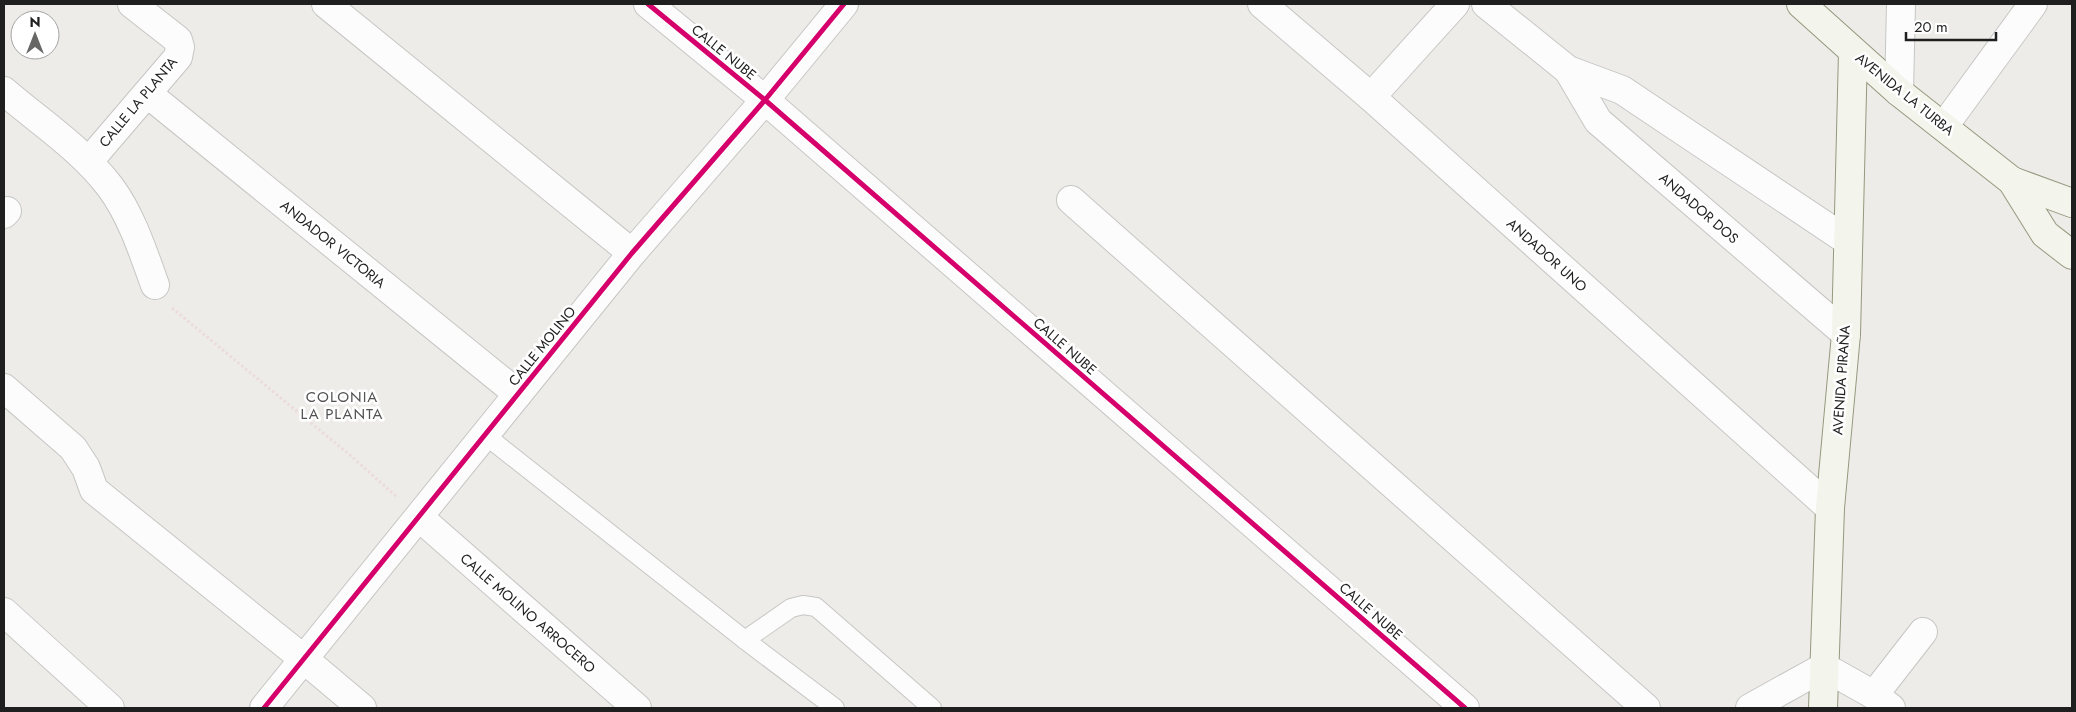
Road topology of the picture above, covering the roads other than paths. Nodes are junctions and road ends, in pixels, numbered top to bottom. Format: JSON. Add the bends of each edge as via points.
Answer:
{"nodes":[{"id":1,"x":132,"y":4,"type":"edge"},
{"id":2,"x":326,"y":4,"type":"edge"},
{"id":3,"x":648,"y":4,"type":"edge"},
{"id":4,"x":844,"y":4,"type":"edge"},
{"id":5,"x":1262,"y":4,"type":"edge"},
{"id":6,"x":1456,"y":4,"type":"edge"},
{"id":7,"x":1486,"y":4,"type":"edge"},
{"id":8,"x":1801,"y":4,"type":"edge"},
{"id":9,"x":1901,"y":4,"type":"edge"},
{"id":10,"x":2032,"y":4,"type":"edge"},
{"id":11,"x":1853,"y":52,"type":"junction"},
{"id":12,"x":1568,"y":70,"type":"junction"},
{"id":13,"x":4,"y":91,"type":"edge"},
{"id":14,"x":1899,"y":92,"type":"junction"},
{"id":15,"x":148,"y":94,"type":"junction"},
{"id":16,"x":1372,"y":97,"type":"junction"},
{"id":17,"x":765,"y":100,"type":"junction"},
{"id":18,"x":1944,"y":126,"type":"junction"},
{"id":19,"x":89,"y":161,"type":"junction"},
{"id":20,"x":2012,"y":181,"type":"junction"},
{"id":21,"x":1071,"y":200,"type":"dead end"},
{"id":22,"x":2072,"y":202,"type":"edge"},
{"id":23,"x":2045,"y":234,"type":"junction"},
{"id":24,"x":1848,"y":241,"type":"junction"},
{"id":25,"x":632,"y":253,"type":"junction"},
{"id":26,"x":2072,"y":255,"type":"edge"},
{"id":27,"x":155,"y":285,"type":"road end"},
{"id":28,"x":1846,"y":334,"type":"junction"},
{"id":29,"x":4,"y":388,"type":"edge"},
{"id":30,"x":518,"y":394,"type":"junction"},
{"id":31,"x":484,"y":435,"type":"junction"},
{"id":32,"x":1830,"y":508,"type":"junction"},
{"id":33,"x":420,"y":518,"type":"junction"},
{"id":34,"x":4,"y":612,"type":"edge"},
{"id":35,"x":1923,"y":632,"type":"dead end"},
{"id":36,"x":745,"y":640,"type":"junction"},
{"id":37,"x":305,"y":660,"type":"junction"},
{"id":38,"x":1824,"y":668,"type":"junction"},
{"id":39,"x":1882,"y":702,"type":"edge"},
{"id":40,"x":110,"y":708,"type":"edge"},
{"id":41,"x":264,"y":708,"type":"edge"},
{"id":42,"x":362,"y":708,"type":"edge"},
{"id":43,"x":637,"y":708,"type":"edge"},
{"id":44,"x":835,"y":708,"type":"edge"},
{"id":45,"x":932,"y":708,"type":"edge"},
{"id":46,"x":1466,"y":708,"type":"edge"},
{"id":47,"x":1646,"y":708,"type":"edge"},
{"id":48,"x":1750,"y":708,"type":"edge"},
{"id":49,"x":1823,"y":708,"type":"edge"}],
"edges":[{"from":1,"to":15,"type":"street","name":"CALLE LA PLANTA","via":[[178,40],[180,47],[178,57]]},
{"from":2,"to":25,"type":"street"},
{"from":3,"to":17,"type":"street","name":"CALLE NUBE"},
{"from":4,"to":17,"type":"street","name":"CALLE MOLINO"},
{"from":5,"to":16,"type":"street","name":"ANDADOR UNO"},
{"from":6,"to":16,"type":"street"},
{"from":7,"to":12,"type":"street","name":"ANDADOR DOS"},
{"from":8,"to":11,"type":"street","name":"AVENIDA LA TURBA"},
{"from":9,"to":14,"type":"street"},
{"from":10,"to":18,"type":"street"},
{"from":11,"to":14,"type":"street","name":"AVENIDA LA TURBA"},
{"from":11,"to":24,"type":"street","name":"AVENIDA PIRAÑA"},
{"from":12,"to":24,"type":"street","name":"ANDADOR DOS","via":[[1622,90]]},
{"from":12,"to":28,"type":"street","name":"ANDADOR DOS","via":[[1598,121]]},
{"from":13,"to":19,"type":"street"},
{"from":14,"to":18,"type":"street","name":"AVENIDA LA TURBA"},
{"from":15,"to":19,"type":"street","name":"CALLE LA PLANTA"},
{"from":15,"to":30,"type":"street","name":"ANDADOR VICTORIA"},
{"from":16,"to":32,"type":"street","name":"ANDADOR UNO"},
{"from":17,"to":25,"type":"street","name":"CALLE MOLINO"},
{"from":17,"to":46,"type":"street","name":"CALLE NUBE"},
{"from":18,"to":20,"type":"street","name":"AVENIDA LA TURBA"},
{"from":19,"to":27,"type":"street","via":[[112,189],[134,229]]},
{"from":20,"to":22,"type":"street","name":"AVENIDA LA TURBA"},
{"from":20,"to":23,"type":"street","name":"AVENIDA LA TURBA"},
{"from":21,"to":47,"type":"street"},
{"from":22,"to":23,"type":"street"},
{"from":23,"to":26,"type":"street","name":"AVENIDA LA TURBA"},
{"from":24,"to":28,"type":"street","name":"AVENIDA PIRAÑA"},
{"from":25,"to":30,"type":"street","name":"CALLE MOLINO"},
{"from":28,"to":32,"type":"street","name":"AVENIDA PIRAÑA"},
{"from":29,"to":37,"type":"street","via":[[73,448],[86,468],[94,490]]},
{"from":30,"to":31,"type":"street","name":"CALLE MOLINO"},
{"from":31,"to":33,"type":"street","name":"CALLE MOLINO"},
{"from":31,"to":36,"type":"lane"},
{"from":32,"to":38,"type":"street","name":"AVENIDA PIRAÑA"},
{"from":33,"to":37,"type":"street","name":"CALLE MOLINO"},
{"from":33,"to":43,"type":"street","name":"CALLE MOLINO ARROCERO"},
{"from":34,"to":40,"type":"street"},
{"from":35,"to":39,"type":"street"},
{"from":36,"to":44,"type":"lane"},
{"from":36,"to":45,"type":"lane","via":[[791,608],[816,606]]},
{"from":37,"to":41,"type":"street","name":"CALLE MOLINO"},
{"from":37,"to":42,"type":"street"},
{"from":38,"to":39,"type":"street"},
{"from":38,"to":48,"type":"street"},
{"from":38,"to":49,"type":"street","name":"AVENIDA PIRAÑA"}]}
